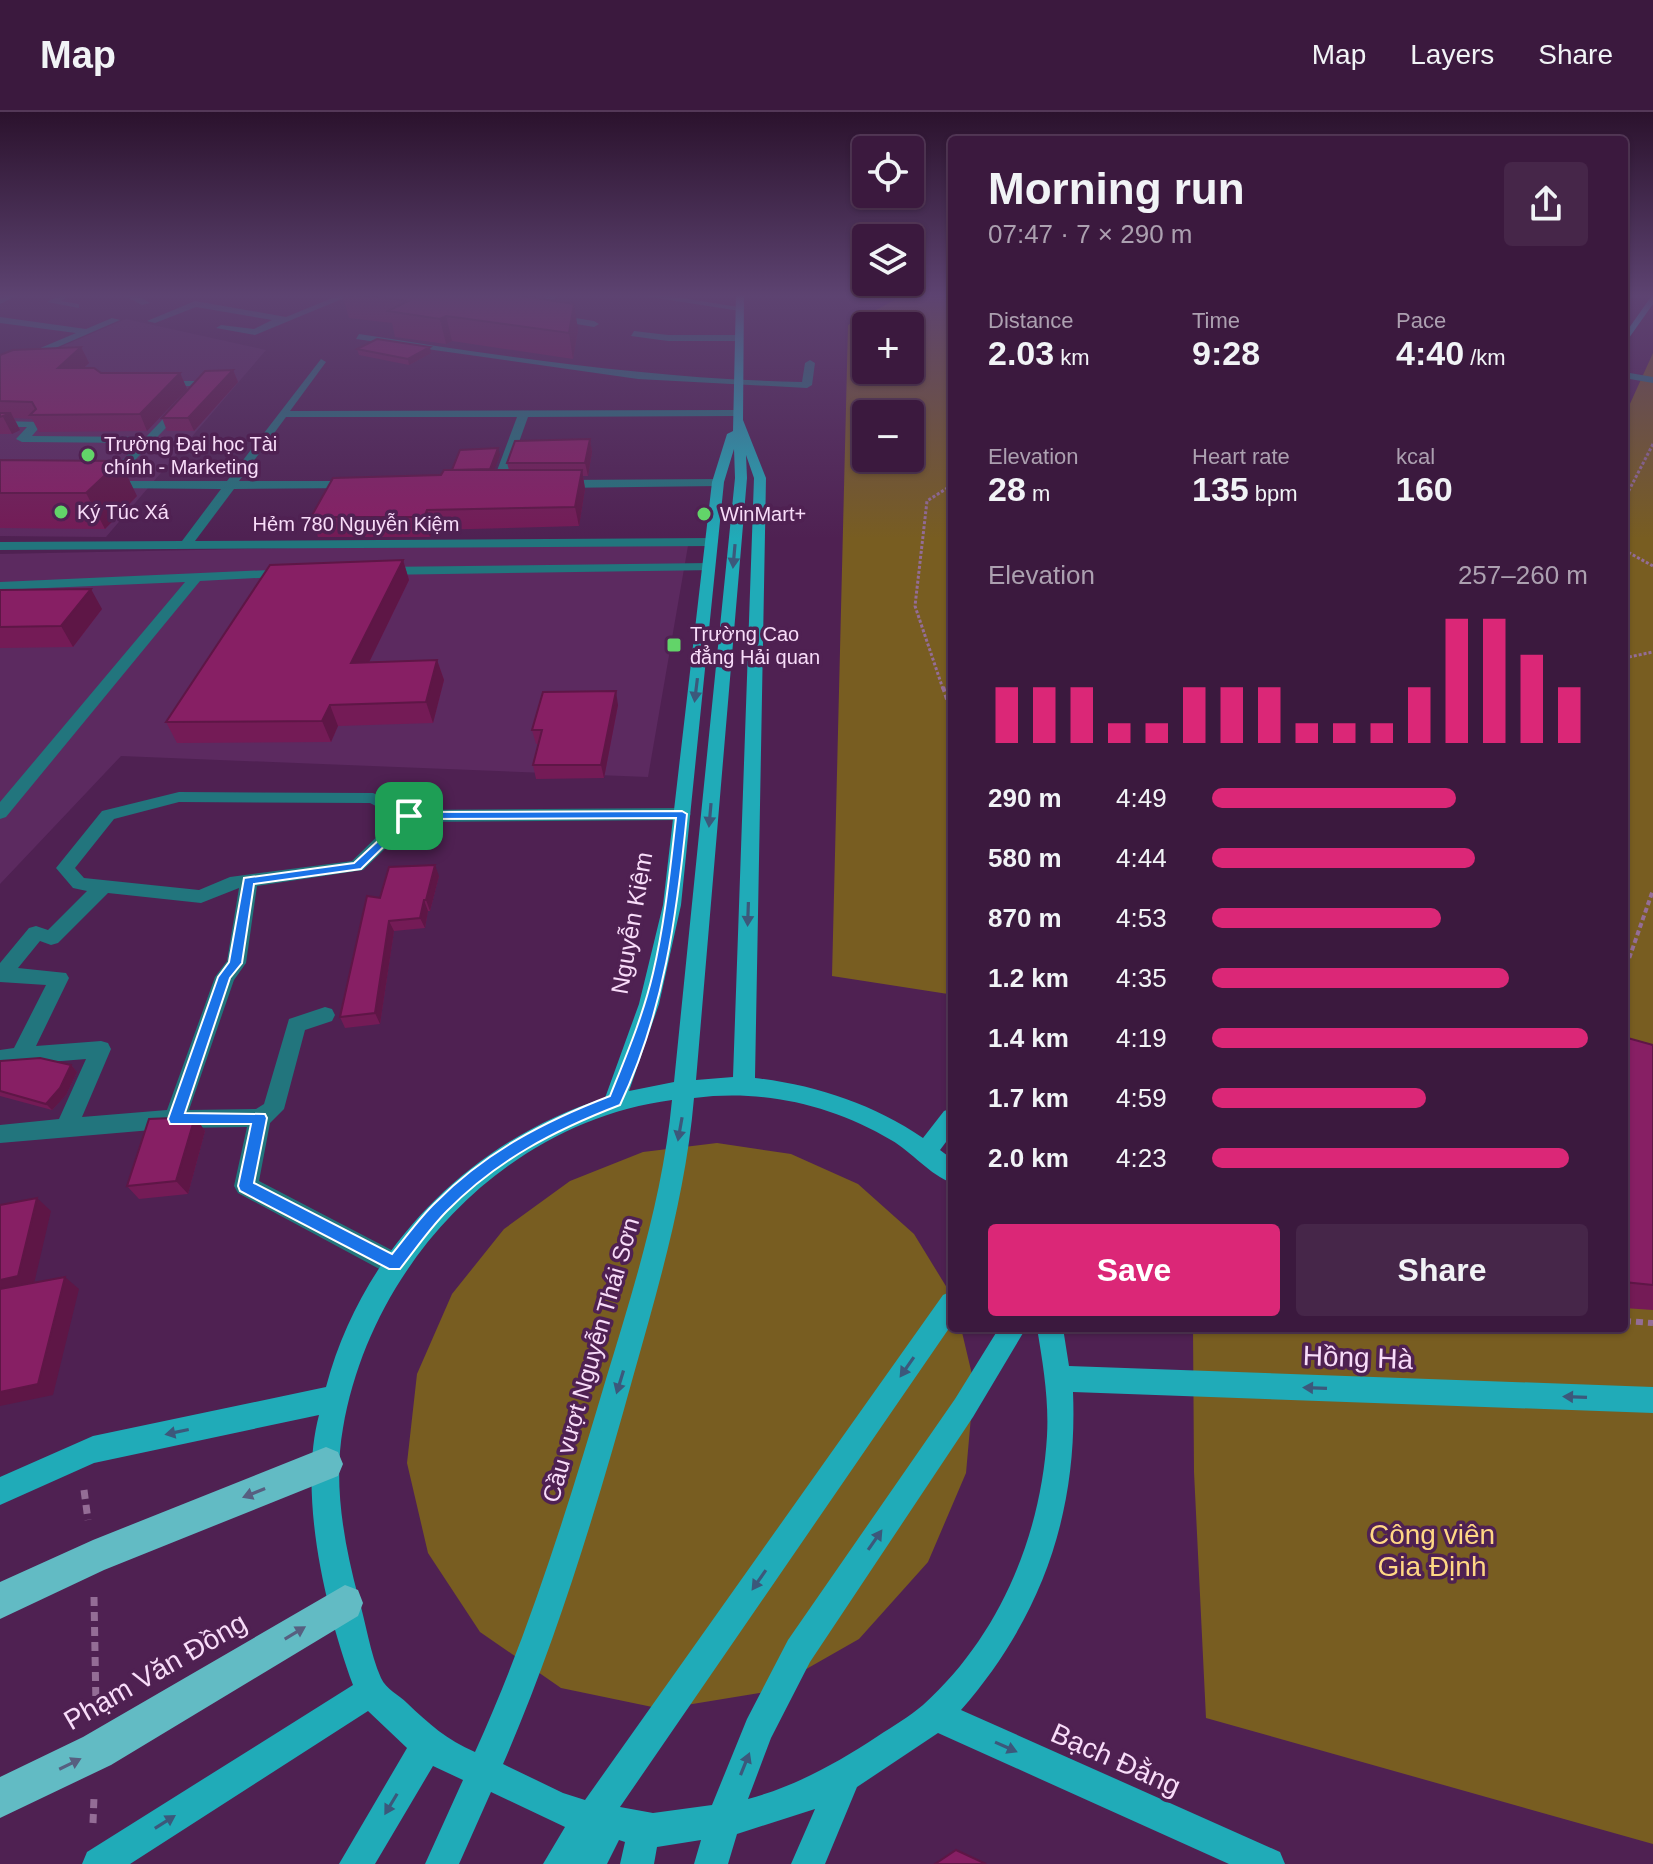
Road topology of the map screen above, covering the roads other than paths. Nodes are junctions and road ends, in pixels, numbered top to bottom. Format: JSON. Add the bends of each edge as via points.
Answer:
{"nodes":[{"id":1,"x":311,"y":376,"type":"edge"},
{"id":2,"x":640,"y":376,"type":"edge"},
{"id":3,"x":736,"y":376,"type":"edge"},
{"id":4,"x":808,"y":376,"type":"edge"},
{"id":5,"x":1628,"y":376,"type":"edge"},
{"id":6,"x":1653,"y":380,"type":"edge"},
{"id":7,"x":141,"y":383,"type":"edge"},
{"id":8,"x":736,"y":385,"type":"junction"},
{"id":9,"x":524,"y":413,"type":"junction"},
{"id":10,"x":283,"y":414,"type":"junction"},
{"id":11,"x":738,"y":416,"type":"junction"},
{"id":12,"x":0,"y":424,"type":"edge"},
{"id":13,"x":149,"y":440,"type":"junction"},
{"id":14,"x":729,"y":480,"type":"junction"},
{"id":15,"x":482,"y":484,"type":"edge"},
{"id":16,"x":498,"y":484,"type":"junction"},
{"id":17,"x":514,"y":484,"type":"edge"},
{"id":18,"x":545,"y":484,"type":"edge"},
{"id":19,"x":90,"y":485,"type":"edge"},
{"id":20,"x":105,"y":485,"type":"junction"},
{"id":21,"x":372,"y":485,"type":"edge"},
{"id":22,"x":230,"y":486,"type":"junction"},
{"id":23,"x":712,"y":542,"type":"junction"},
{"id":24,"x":186,"y":545,"type":"junction"},
{"id":25,"x":0,"y":546,"type":"edge"},
{"id":26,"x":710,"y":567,"type":"junction"},
{"id":27,"x":302,"y":572,"type":"edge"},
{"id":28,"x":365,"y":572,"type":"edge"},
{"id":29,"x":196,"y":577,"type":"junction"},
{"id":30,"x":0,"y":586,"type":"edge"},
{"id":31,"x":0,"y":813,"type":"edge"},
{"id":32,"x":682,"y":814,"type":"junction"},
{"id":33,"x":409,"y":816,"type":"junction"},
{"id":34,"x":249,"y":880,"type":"junction"},
{"id":35,"x":103,"y":887,"type":"junction"},
{"id":36,"x":325,"y":1015,"type":"dead end"},
{"id":37,"x":10,"y":1057,"type":"edge"},
{"id":38,"x":744,"y":1085,"type":"junction"},
{"id":39,"x":615,"y":1100,"type":"junction"},
{"id":40,"x":260,"y":1118,"type":"junction"},
{"id":41,"x":175,"y":1119,"type":"junction"},
{"id":42,"x":948,"y":1122,"type":"edge"},
{"id":43,"x":66,"y":1128,"type":"junction"},
{"id":44,"x":0,"y":1134,"type":"edge"},
{"id":45,"x":927,"y":1150,"type":"junction"},
{"id":46,"x":948,"y":1169,"type":"edge"},
{"id":47,"x":394,"y":1264,"type":"junction"},
{"id":48,"x":948,"y":1309,"type":"edge"},
{"id":49,"x":1011,"y":1332,"type":"edge"},
{"id":50,"x":1052,"y":1332,"type":"edge"},
{"id":51,"x":1060,"y":1379,"type":"junction"},
{"id":52,"x":336,"y":1398,"type":"junction"},
{"id":53,"x":1653,"y":1400,"type":"edge"},
{"id":54,"x":326,"y":1464,"type":"junction"},
{"id":55,"x":0,"y":1491,"type":"edge"},
{"id":56,"x":0,"y":1601,"type":"edge"},
{"id":57,"x":345,"y":1603,"type":"junction"},
{"id":58,"x":372,"y":1691,"type":"junction"},
{"id":59,"x":935,"y":1715,"type":"junction"},
{"id":60,"x":427,"y":1745,"type":"junction"},
{"id":61,"x":844,"y":1780,"type":"junction"},
{"id":62,"x":0,"y":1798,"type":"edge"},
{"id":63,"x":611,"y":1822,"type":"junction"},
{"id":64,"x":644,"y":1830,"type":"junction"},
{"id":65,"x":96,"y":1850,"type":"edge"},
{"id":66,"x":1262,"y":1863,"type":"edge"},
{"id":67,"x":356,"y":1864,"type":"edge"},
{"id":68,"x":442,"y":1864,"type":"edge"},
{"id":69,"x":560,"y":1864,"type":"edge"},
{"id":70,"x":589,"y":1864,"type":"edge"},
{"id":71,"x":637,"y":1864,"type":"edge"},
{"id":72,"x":711,"y":1864,"type":"edge"},
{"id":73,"x":808,"y":1864,"type":"edge"}],
"edges":[{"from":1,"to":10,"type":"street"},
{"from":2,"to":8,"type":"street"},
{"from":3,"to":8,"type":"main road","name":"Nguyễn Kiệm"},
{"from":4,"to":8,"type":"street","via":[[807,385]]},
{"from":5,"to":6,"type":"street"},
{"from":7,"to":13,"type":"street","via":[[203,383]]},
{"from":8,"to":11,"type":"main road","name":"Nguyễn Kiệm"},
{"from":9,"to":10,"type":"street"},
{"from":9,"to":11,"type":"street"},
{"from":9,"to":16,"type":"street"},
{"from":10,"to":22,"type":"street"},
{"from":11,"to":14,"type":"main road","name":"Nguyễn Kiệm"},
{"from":11,"to":38,"type":"main road","name":"Nguyễn Kiệm","one_way":true,"via":[[760,478]]},
{"from":12,"to":13,"type":"street","via":[[37,424],[22,439]]},
{"from":13,"to":20,"type":"street"},
{"from":14,"to":18,"type":"street"},
{"from":14,"to":23,"type":"main road","name":"Nguyễn Kiệm"},
{"from":14,"to":68,"type":"main road","name":"Cầu vượt Nguyễn Thái Sơn","one_way":true,"via":[[682,1115],[661,1235],[594,1467],[512,1706]]},
{"from":15,"to":16,"type":"street"},
{"from":16,"to":17,"type":"street"},
{"from":19,"to":20,"type":"street"},
{"from":20,"to":22,"type":"street"},
{"from":21,"to":22,"type":"street"},
{"from":22,"to":24,"type":"street"},
{"from":23,"to":24,"type":"street","name":"Hẻm 780 Nguyễn Kiệm"},
{"from":23,"to":26,"type":"main road","name":"Nguyễn Kiệm"},
{"from":24,"to":25,"type":"street","name":"Hẻm 780 Nguyễn Kiệm"},
{"from":26,"to":28,"type":"street"},
{"from":26,"to":32,"type":"main road","name":"Nguyễn Kiệm","one_way":true},
{"from":27,"to":29,"type":"street"},
{"from":29,"to":30,"type":"street"},
{"from":29,"to":31,"type":"street"},
{"from":32,"to":33,"type":"street"},
{"from":32,"to":39,"type":"main road","name":"Nguyễn Kiệm","via":[[660,972]]},
{"from":33,"to":34,"type":"street","via":[[357,866]]},
{"from":33,"to":35,"type":"street","via":[[373,798],[179,797],[108,815],[65,868],[79,884]]},
{"from":34,"to":35,"type":"street","via":[[201,897]]},
{"from":34,"to":41,"type":"street","via":[[236,963],[225,977]]},
{"from":35,"to":37,"type":"street","via":[[51,938],[36,933],[1,975],[59,978]]},
{"from":36,"to":40,"type":"street","via":[[296,1025],[273,1109]]},
{"from":37,"to":43,"type":"street","via":[[101,1049]]},
{"from":38,"to":39,"type":"main road","via":[[679,1087]]},
{"from":38,"to":45,"type":"main road","via":[[807,1095],[867,1115]]},
{"from":39,"to":47,"type":"main road","via":[[553,1125],[495,1160],[441,1206]]},
{"from":40,"to":41,"type":"street"},
{"from":40,"to":47,"type":"street","via":[[246,1186]]},
{"from":41,"to":43,"type":"street"},
{"from":42,"to":45,"type":"main road"},
{"from":43,"to":44,"type":"street"},
{"from":45,"to":46,"type":"main road"},
{"from":47,"to":52,"type":"main road","via":[[359,1327]]},
{"from":48,"to":69,"type":"main road","one_way":true},
{"from":72,"to":49,"type":"main road","one_way":true,"via":[[758,1730],[799,1651]]},
{"from":50,"to":51,"type":"main road"},
{"from":53,"to":51,"type":"main road","name":"Hồng Hà","one_way":true},
{"from":51,"to":59,"type":"main road","via":[[1061,1463],[1042,1551],[1000,1637]]},
{"from":52,"to":54,"type":"main road"},
{"from":52,"to":55,"type":"main road","one_way":true,"via":[[93,1450]]},
{"from":54,"to":56,"type":"highway","one_way":true,"via":[[93,1557]]},
{"from":54,"to":57,"type":"main road","via":[[328,1526]]},
{"from":57,"to":58,"type":"main road"},
{"from":62,"to":57,"type":"highway","name":"Phạm Văn Đồng","one_way":true,"via":[[97,1751]]},
{"from":58,"to":60,"type":"main road"},
{"from":65,"to":58,"type":"main road","one_way":true},
{"from":59,"to":61,"type":"main road"},
{"from":59,"to":66,"type":"main road","name":"Bạch Đằng","one_way":true},
{"from":60,"to":63,"type":"main road","via":[[565,1811]]},
{"from":60,"to":67,"type":"main road","one_way":true},
{"from":61,"to":64,"type":"main road","via":[[741,1818]]},
{"from":61,"to":73,"type":"main road"},
{"from":63,"to":64,"type":"main road"},
{"from":63,"to":70,"type":"main road"},
{"from":64,"to":71,"type":"main road"}]}
